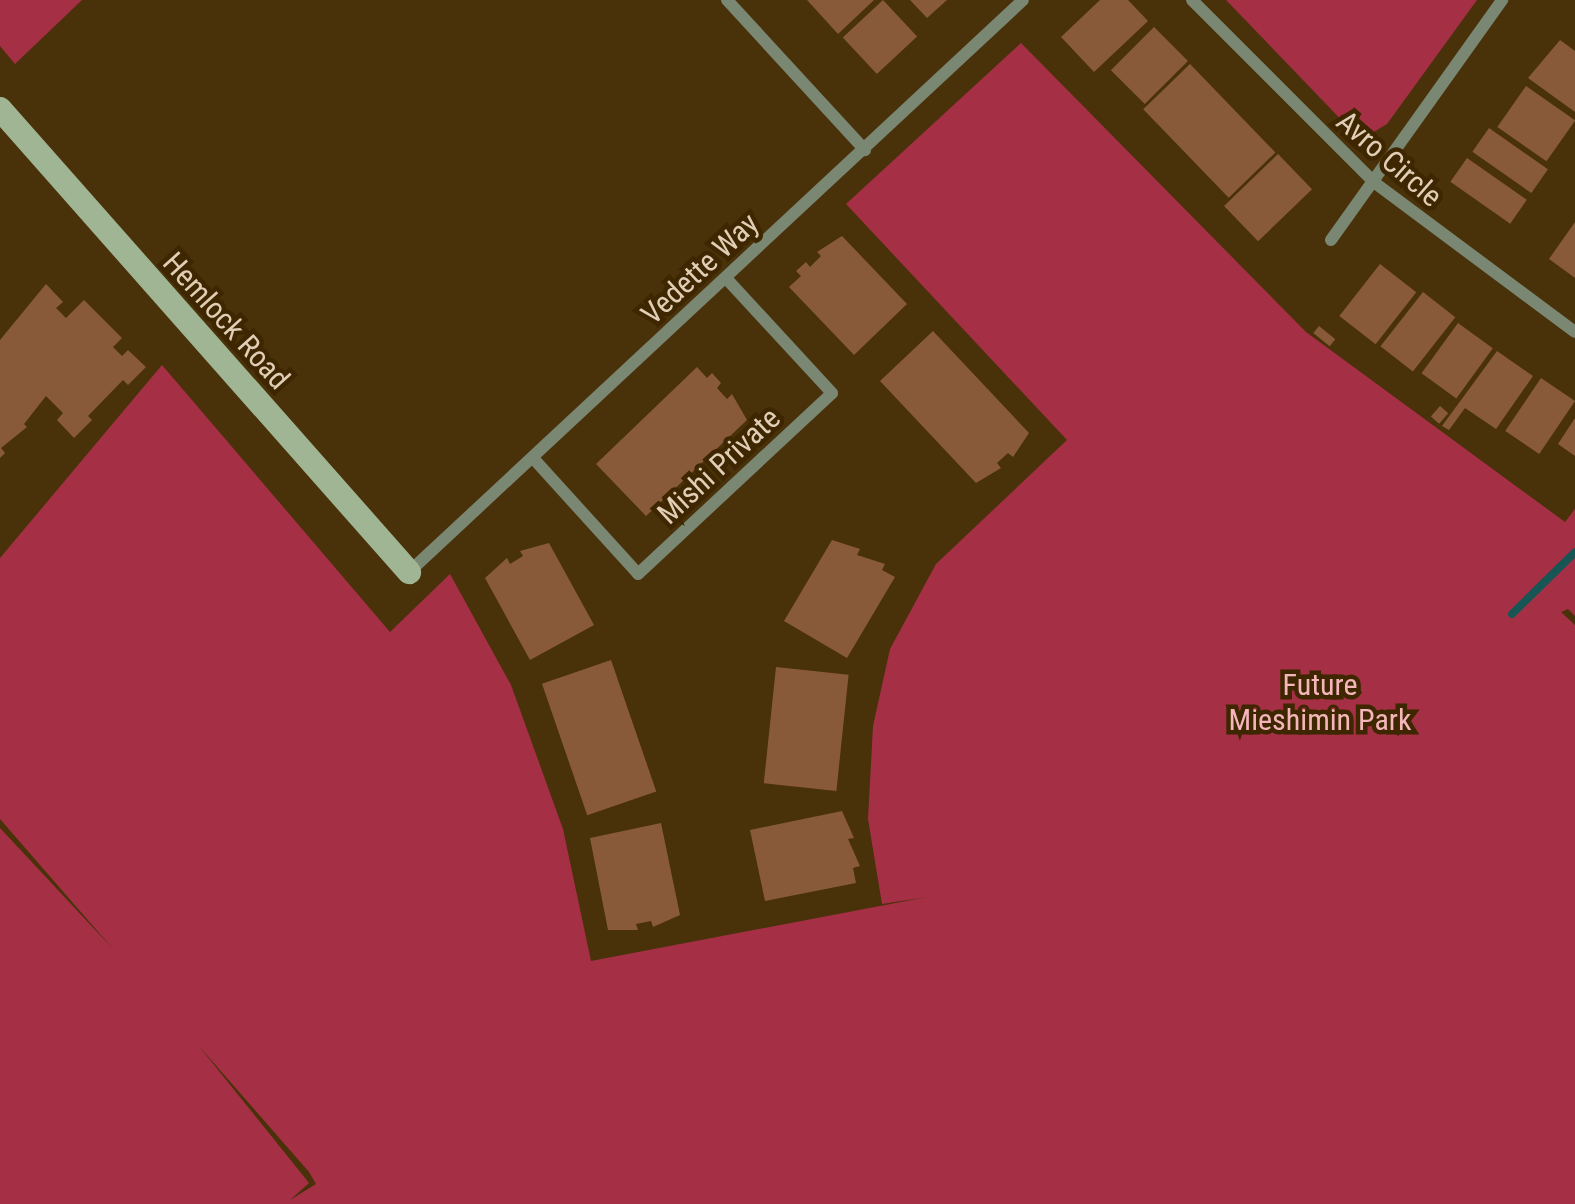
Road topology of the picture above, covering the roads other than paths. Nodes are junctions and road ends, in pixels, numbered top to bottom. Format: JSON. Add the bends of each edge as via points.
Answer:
{"nodes":[{"id":1,"x":727,"y":0,"type":"edge"},
{"id":2,"x":1023,"y":0,"type":"edge"},
{"id":3,"x":1192,"y":0,"type":"edge"},
{"id":4,"x":1502,"y":0,"type":"edge"},
{"id":5,"x":0,"y":110,"type":"edge"},
{"id":6,"x":865,"y":150,"type":"junction"},
{"id":7,"x":1375,"y":183,"type":"junction"},
{"id":8,"x":1331,"y":240,"type":"dead end"},
{"id":9,"x":726,"y":278,"type":"junction"},
{"id":10,"x":1575,"y":332,"type":"edge"},
{"id":11,"x":533,"y":458,"type":"junction"},
{"id":12,"x":409,"y":572,"type":"joint"}],
"edges":[{"from":1,"to":6,"type":"street"},
{"from":2,"to":6,"type":"street","name":"Vedette Way"},
{"from":3,"to":7,"type":"street","name":"Avro Circle"},
{"from":4,"to":7,"type":"street"},
{"from":5,"to":12,"type":"street","name":"Hemlock Road"},
{"from":6,"to":9,"type":"street","name":"Vedette Way"},
{"from":7,"to":8,"type":"street"},
{"from":7,"to":10,"type":"street","name":"Avro Circle"},
{"from":9,"to":11,"type":"street","name":"Vedette Way"},
{"from":9,"to":11,"type":"street","name":"Mishi Private","via":[[832,393],[638,574]]},
{"from":11,"to":12,"type":"street","name":"Vedette Way"}]}
